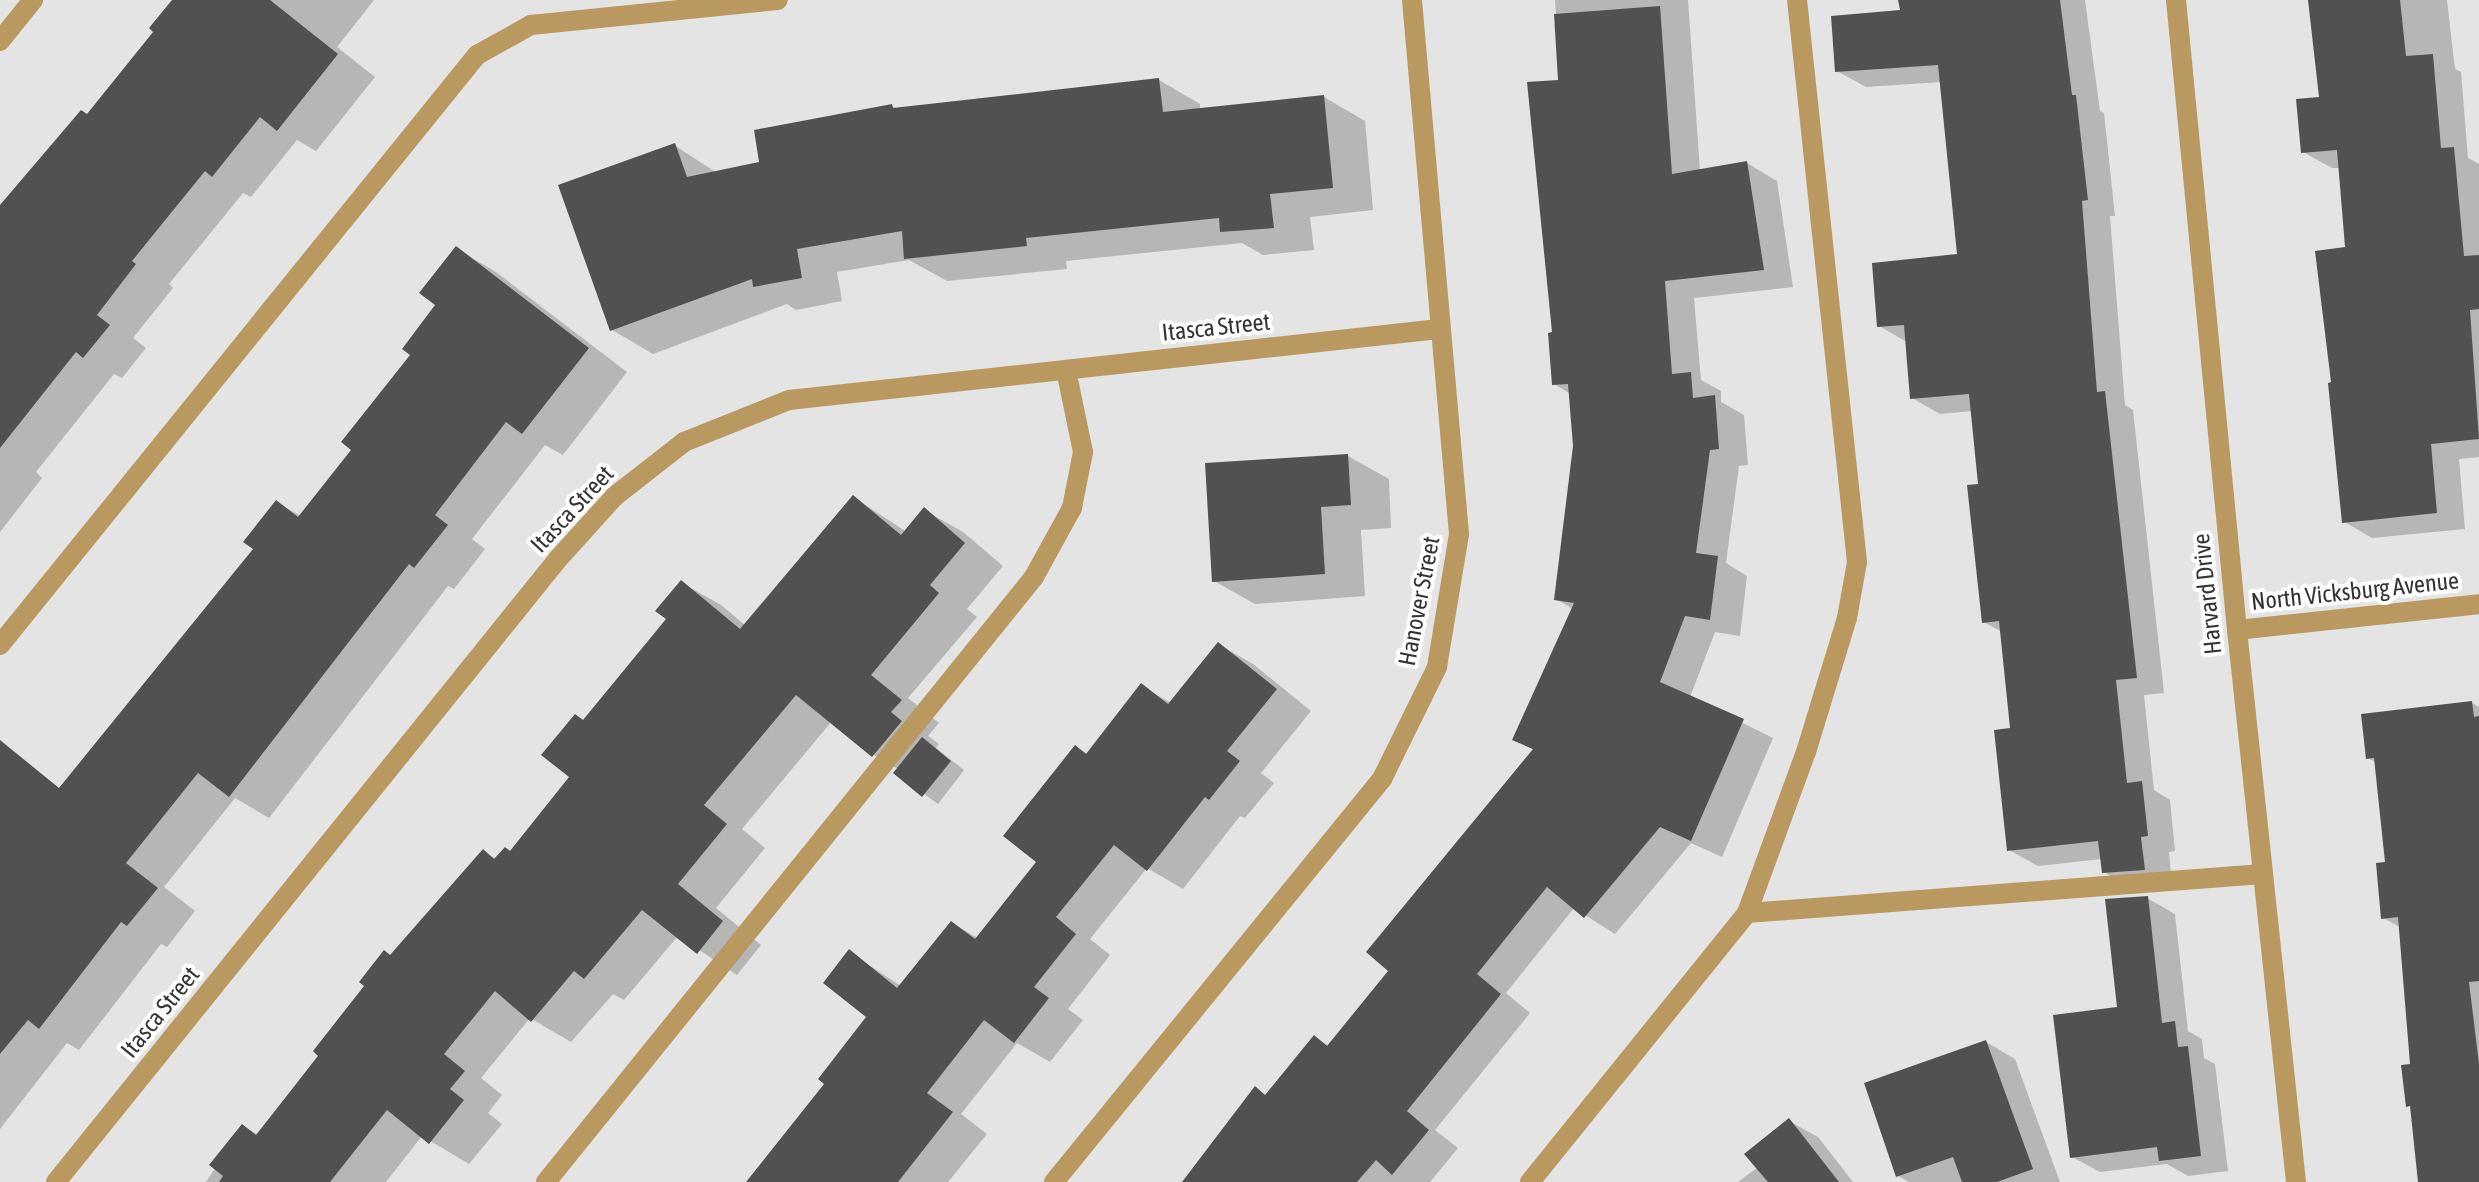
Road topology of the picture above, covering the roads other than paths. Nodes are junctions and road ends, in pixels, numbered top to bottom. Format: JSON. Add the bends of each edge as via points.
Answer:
{"nodes":[{"id":1,"x":33,"y":0,"type":"edge"},
{"id":2,"x":778,"y":0,"type":"edge"},
{"id":3,"x":1412,"y":0,"type":"edge"},
{"id":4,"x":1797,"y":0,"type":"edge"},
{"id":5,"x":2176,"y":0,"type":"edge"},
{"id":6,"x":0,"y":41,"type":"edge"},
{"id":7,"x":1439,"y":329,"type":"junction"},
{"id":8,"x":1066,"y":370,"type":"junction"},
{"id":9,"x":2479,"y":604,"type":"edge"},
{"id":10,"x":2237,"y":630,"type":"junction"},
{"id":11,"x":0,"y":645,"type":"edge"},
{"id":12,"x":2263,"y":874,"type":"junction"},
{"id":13,"x":1747,"y":913,"type":"junction"},
{"id":14,"x":56,"y":1182,"type":"edge"},
{"id":15,"x":546,"y":1182,"type":"edge"},
{"id":16,"x":1054,"y":1182,"type":"edge"},
{"id":17,"x":1530,"y":1182,"type":"edge"},
{"id":18,"x":2296,"y":1182,"type":"edge"}],
"edges":[{"from":1,"to":6,"type":"street"},
{"from":2,"to":11,"type":"street","via":[[531,25],[477,55]]},
{"from":3,"to":7,"type":"street","name":"Hanover Street"},
{"from":4,"to":13,"type":"street","via":[[1857,562],[1847,618],[1806,752]]},
{"from":5,"to":10,"type":"street","name":"Harvard Drive"},
{"from":7,"to":8,"type":"street","name":"Itasca Street"},
{"from":7,"to":16,"type":"street","name":"Hanover Street","via":[[1459,534],[1437,667],[1382,779]]},
{"from":8,"to":14,"type":"street","name":"Itasca Street","via":[[789,400],[684,442],[615,496],[548,571]]},
{"from":8,"to":15,"type":"street","via":[[1083,452],[1072,508],[1034,577]]},
{"from":9,"to":10,"type":"street","name":"North Vicksburg Avenue"},
{"from":10,"to":12,"type":"street","name":"Harvard Drive"},
{"from":12,"to":13,"type":"street"},
{"from":12,"to":18,"type":"street","name":"Harvard Drive"},
{"from":13,"to":17,"type":"street"}]}
